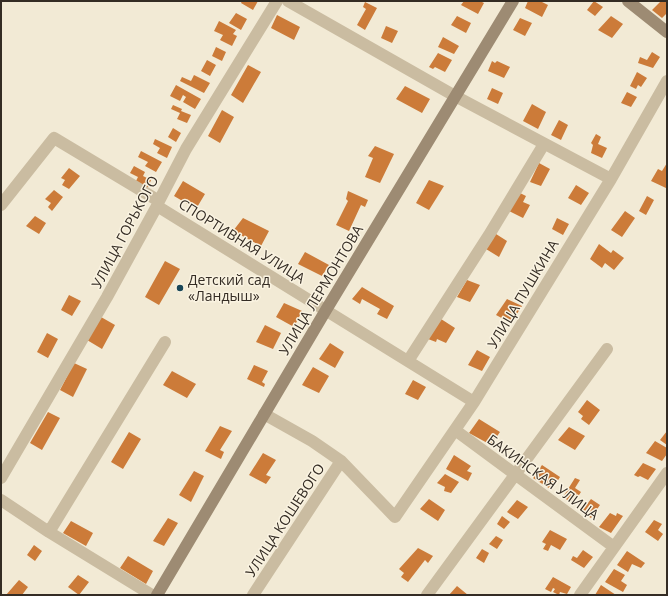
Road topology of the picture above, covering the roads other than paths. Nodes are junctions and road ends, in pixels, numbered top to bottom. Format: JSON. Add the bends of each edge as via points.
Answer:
{"nodes":[{"id":1,"x":277,"y":1,"type":"edge"},
{"id":2,"x":288,"y":1,"type":"edge"},
{"id":3,"x":513,"y":1,"type":"edge"},
{"id":4,"x":628,"y":1,"type":"edge"},
{"id":5,"x":667,"y":32,"type":"edge"},
{"id":6,"x":667,"y":81,"type":"edge"},
{"id":7,"x":455,"y":96,"type":"junction"},
{"id":8,"x":544,"y":144,"type":"junction"},
{"id":9,"x":610,"y":179,"type":"junction"},
{"id":10,"x":158,"y":203,"type":"junction"},
{"id":11,"x":1,"y":205,"type":"edge"},
{"id":12,"x":326,"y":310,"type":"junction"},
{"id":13,"x":165,"y":342,"type":"dead end"},
{"id":14,"x":607,"y":349,"type":"dead end"},
{"id":15,"x":408,"y":361,"type":"junction"},
{"id":16,"x":474,"y":402,"type":"junction"},
{"id":17,"x":264,"y":414,"type":"junction"},
{"id":18,"x":455,"y":430,"type":"junction"},
{"id":19,"x":341,"y":461,"type":"junction"},
{"id":20,"x":667,"y":473,"type":"edge"},
{"id":21,"x":515,"y":475,"type":"junction"},
{"id":22,"x":1,"y":478,"type":"edge"},
{"id":23,"x":1,"y":500,"type":"edge"},
{"id":24,"x":49,"y":532,"type":"junction"},
{"id":25,"x":614,"y":547,"type":"junction"},
{"id":26,"x":152,"y":595,"type":"edge"},
{"id":27,"x":157,"y":595,"type":"edge"},
{"id":28,"x":253,"y":595,"type":"edge"},
{"id":29,"x":427,"y":595,"type":"edge"},
{"id":30,"x":580,"y":595,"type":"edge"}],
"edges":[{"from":1,"to":10,"type":"street","name":"УЛИЦА ГОРЬКОГО","via":[[186,149]]},
{"from":2,"to":7,"type":"street"},
{"from":3,"to":7,"type":"street","name":"УЛИЦА ЛЕРМОНТОВА"},
{"from":4,"to":5,"type":"street"},
{"from":6,"to":9,"type":"street","name":"УЛИЦА ПУШКИНА"},
{"from":7,"to":8,"type":"street"},
{"from":7,"to":12,"type":"street","name":"УЛИЦА ЛЕРМОНТОВА"},
{"from":8,"to":9,"type":"street"},
{"from":8,"to":15,"type":"street"},
{"from":9,"to":16,"type":"street","name":"УЛИЦА ПУШКИНА"},
{"from":10,"to":11,"type":"street","name":"СПОРТИВНАЯ УЛИЦА","via":[[54,138]]},
{"from":10,"to":12,"type":"street","name":"СПОРТИВНАЯ УЛИЦА"},
{"from":10,"to":22,"type":"street","name":"УЛИЦА ГОРЬКОГО","via":[[107,297]]},
{"from":12,"to":15,"type":"street","name":"СПОРТИВНАЯ УЛИЦА"},
{"from":12,"to":17,"type":"street","name":"УЛИЦА ЛЕРМОНТОВА"},
{"from":13,"to":24,"type":"street"},
{"from":14,"to":21,"type":"street"},
{"from":15,"to":16,"type":"street","name":"СПОРТИВНАЯ УЛИЦА"},
{"from":16,"to":18,"type":"street","name":"УЛИЦА ПУШКИНА"},
{"from":17,"to":19,"type":"street"},
{"from":17,"to":27,"type":"street","name":"УЛИЦА ЛЕРМОНТОВА"},
{"from":18,"to":19,"type":"street","name":"УЛИЦА ПУШКИНА","via":[[395,516]]},
{"from":18,"to":21,"type":"street","name":"БАКИНСКАЯ УЛИЦА"},
{"from":19,"to":28,"type":"street","name":"УЛИЦА КОШЕВОГО"},
{"from":20,"to":25,"type":"street"},
{"from":21,"to":25,"type":"street","name":"БАКИНСКАЯ УЛИЦА"},
{"from":21,"to":29,"type":"street"},
{"from":23,"to":24,"type":"street"},
{"from":24,"to":26,"type":"street"},
{"from":25,"to":30,"type":"street"}]}
